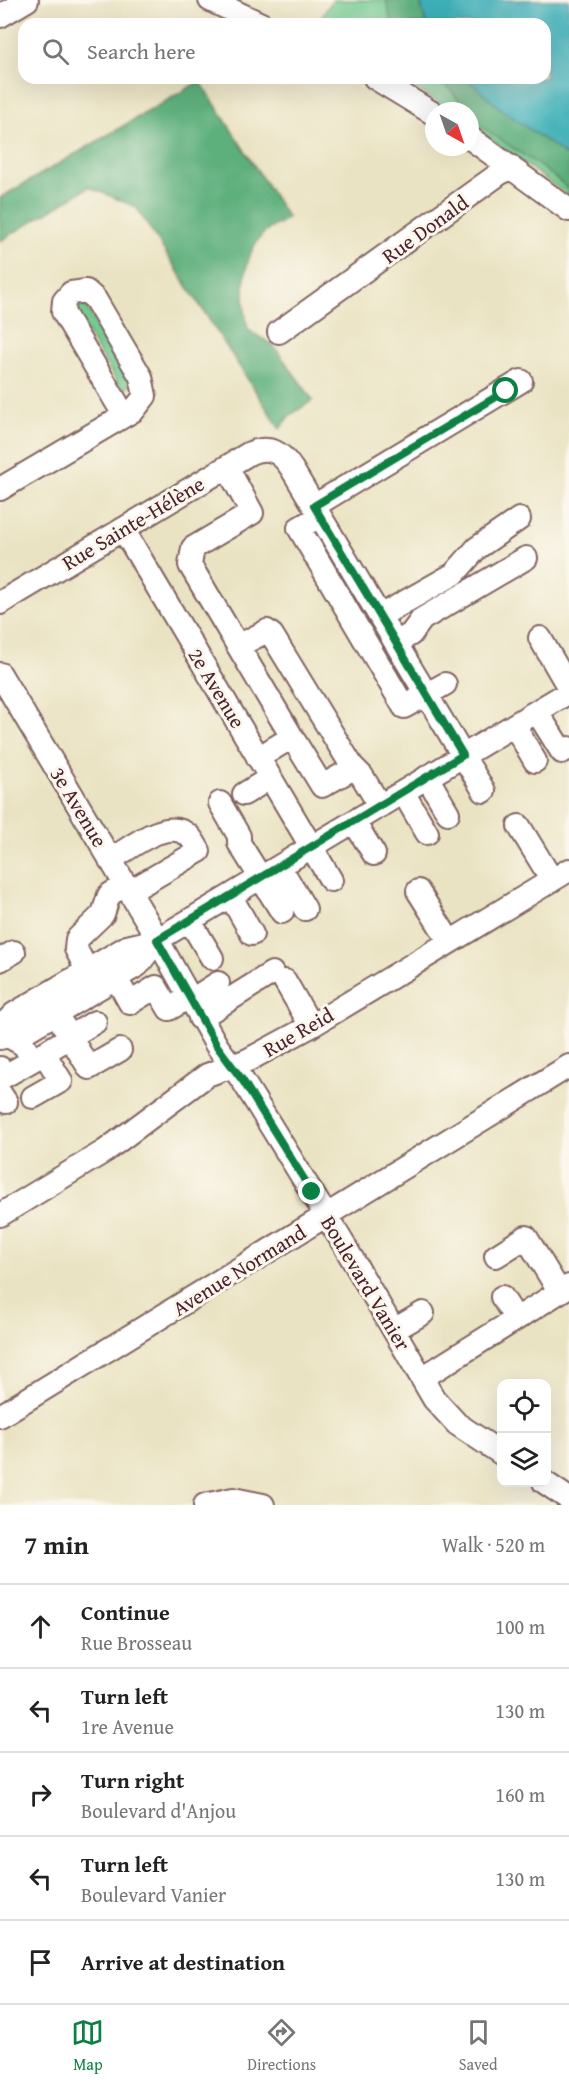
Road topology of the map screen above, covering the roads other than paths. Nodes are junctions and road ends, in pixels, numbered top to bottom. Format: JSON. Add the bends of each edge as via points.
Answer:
{"nodes":[{"id":1,"x":27,"y":0,"type":"edge"},
{"id":2,"x":210,"y":0,"type":"edge"},
{"id":3,"x":0,"y":16,"type":"edge"},
{"id":4,"x":248,"y":18,"type":"edge"},
{"id":5,"x":385,"y":84,"type":"edge"},
{"id":6,"x":425,"y":109,"type":"edge"},
{"id":7,"x":479,"y":144,"type":"edge"},
{"id":8,"x":510,"y":166,"type":"junction"},
{"id":9,"x":569,"y":210,"type":"edge"},
{"id":10,"x":279,"y":332,"type":"dead end"},
{"id":11,"x":521,"y":381,"type":"dead end"},
{"id":12,"x":124,"y":415,"type":"junction"},
{"id":13,"x":227,"y":467,"type":"junction"},
{"id":14,"x":0,"y":489,"type":"edge"},
{"id":15,"x":317,"y":511,"type":"junction"},
{"id":16,"x":519,"y":519,"type":"dead end"},
{"id":17,"x":123,"y":529,"type":"junction"},
{"id":18,"x":526,"y":558,"type":"dead end"},
{"id":19,"x":199,"y":581,"type":"junction"},
{"id":20,"x":165,"y":601,"type":"junction"},
{"id":21,"x":0,"y":603,"type":"edge"},
{"id":22,"x":380,"y":616,"type":"junction"},
{"id":23,"x":540,"y":638,"type":"dead end"},
{"id":24,"x":396,"y":643,"type":"junction"},
{"id":25,"x":238,"y":646,"type":"junction"},
{"id":26,"x":0,"y":674,"type":"edge"},
{"id":27,"x":569,"y":688,"type":"edge"},
{"id":28,"x":436,"y":689,"type":"junction"},
{"id":29,"x":569,"y":693,"type":"edge"},
{"id":30,"x":537,"y":712,"type":"junction"},
{"id":31,"x":514,"y":725,"type":"junction"},
{"id":32,"x":292,"y":737,"type":"junction"},
{"id":33,"x":567,"y":754,"type":"edge"},
{"id":34,"x":463,"y":755,"type":"junction"},
{"id":35,"x":258,"y":758,"type":"junction"},
{"id":36,"x":535,"y":761,"type":"dead end"},
{"id":37,"x":354,"y":768,"type":"junction"},
{"id":38,"x":428,"y":777,"type":"junction"},
{"id":39,"x":270,"y":778,"type":"junction"},
{"id":40,"x":483,"y":790,"type":"dead end"},
{"id":41,"x":403,"y":792,"type":"junction"},
{"id":42,"x":244,"y":794,"type":"dead end"},
{"id":43,"x":220,"y":803,"type":"dead end"},
{"id":44,"x":380,"y":806,"type":"junction"},
{"id":45,"x":448,"y":813,"type":"dead end"},
{"id":46,"x":354,"y":822,"type":"junction"},
{"id":47,"x":519,"y":825,"type":"dead end"},
{"id":48,"x":427,"y":833,"type":"dead end"},
{"id":49,"x":312,"y":848,"type":"junction"},
{"id":50,"x":374,"y":854,"type":"dead end"},
{"id":51,"x":103,"y":862,"type":"junction"},
{"id":52,"x":280,"y":867,"type":"junction"},
{"id":53,"x":560,"y":875,"type":"edge"},
{"id":54,"x":260,"y":879,"type":"junction"},
{"id":55,"x":331,"y":880,"type":"dead end"},
{"id":56,"x":122,"y":890,"type":"junction"},
{"id":57,"x":418,"y":891,"type":"dead end"},
{"id":58,"x":231,"y":897,"type":"junction"},
{"id":59,"x":305,"y":909,"type":"dead end"},
{"id":60,"x":282,"y":912,"type":"dead end"},
{"id":61,"x":190,"y":921,"type":"junction"},
{"id":62,"x":252,"y":934,"type":"dead end"},
{"id":63,"x":157,"y":940,"type":"junction"},
{"id":64,"x":450,"y":942,"type":"junction"},
{"id":65,"x":212,"y":958,"type":"dead end"},
{"id":66,"x":87,"y":970,"type":"junction"},
{"id":67,"x":116,"y":978,"type":"junction"},
{"id":68,"x":218,"y":983,"type":"dead end"},
{"id":69,"x":193,"y":1005,"type":"junction"},
{"id":70,"x":56,"y":1013,"type":"junction"},
{"id":71,"x":95,"y":1022,"type":"dead end"},
{"id":72,"x":312,"y":1026,"type":"junction"},
{"id":73,"x":2,"y":1030,"type":"edge"},
{"id":74,"x":70,"y":1037,"type":"junction"},
{"id":75,"x":120,"y":1050,"type":"dead end"},
{"id":76,"x":38,"y":1056,"type":"junction"},
{"id":77,"x":231,"y":1066,"type":"junction"},
{"id":78,"x":569,"y":1066,"type":"edge"},
{"id":79,"x":0,"y":1068,"type":"edge"},
{"id":80,"x":33,"y":1097,"type":"dead end"},
{"id":81,"x":0,"y":1215,"type":"edge"},
{"id":82,"x":326,"y":1216,"type":"junction"},
{"id":83,"x":496,"y":1256,"type":"dead end"},
{"id":84,"x":564,"y":1289,"type":"edge"},
{"id":85,"x":502,"y":1297,"type":"dead end"},
{"id":86,"x":423,"y":1313,"type":"dead end"},
{"id":87,"x":516,"y":1319,"type":"junction"},
{"id":88,"x":394,"y":1330,"type":"junction"},
{"id":89,"x":422,"y":1378,"type":"junction"},
{"id":90,"x":0,"y":1416,"type":"edge"},
{"id":91,"x":497,"y":1451,"type":"edge"},
{"id":92,"x":551,"y":1487,"type":"edge"},
{"id":93,"x":569,"y":1499,"type":"edge"},
{"id":94,"x":205,"y":1505,"type":"edge"},
{"id":95,"x":263,"y":1505,"type":"edge"}],
"edges":[{"from":1,"to":3,"type":"street"},
{"from":2,"to":4,"type":"street"},
{"from":5,"to":6,"type":"street"},
{"from":7,"to":8,"type":"street"},
{"from":8,"to":9,"type":"street"},
{"from":8,"to":10,"type":"street","name":"Rue Donald"},
{"from":11,"to":15,"type":"street"},
{"from":12,"to":12,"type":"street","via":[[143,401],[146,391],[141,377],[91,294],[76,291],[64,301],[63,312]]},
{"from":12,"to":14,"type":"street"},
{"from":13,"to":15,"type":"street","name":"Rue Sainte-Hélène","via":[[256,451],[276,451],[287,461]]},
{"from":13,"to":17,"type":"street","name":"Rue Sainte-Hélène"},
{"from":13,"to":19,"type":"street","via":[[252,513],[193,548],[190,566]]},
{"from":15,"to":22,"type":"street"},
{"from":15,"to":28,"type":"street","via":[[299,528],[404,707]]},
{"from":16,"to":22,"type":"street","via":[[477,548],[454,574]]},
{"from":17,"to":20,"type":"street","name":"2e Avenue"},
{"from":17,"to":21,"type":"street","name":"Rue Sainte-Hélène"},
{"from":18,"to":24,"type":"street","via":[[422,619],[411,634]]},
{"from":19,"to":20,"type":"street"},
{"from":19,"to":25,"type":"street"},
{"from":20,"to":35,"type":"street","name":"2e Avenue"},
{"from":22,"to":24,"type":"street"},
{"from":23,"to":27,"type":"street"},
{"from":24,"to":28,"type":"street"},
{"from":25,"to":32,"type":"street"},
{"from":25,"to":37,"type":"street","via":[[262,632],[270,632]]},
{"from":26,"to":51,"type":"street","name":"3e Avenue"},
{"from":28,"to":34,"type":"street"},
{"from":29,"to":30,"type":"street"},
{"from":30,"to":31,"type":"street"},
{"from":30,"to":33,"type":"street"},
{"from":31,"to":34,"type":"street"},
{"from":31,"to":36,"type":"street"},
{"from":32,"to":35,"type":"street"},
{"from":32,"to":37,"type":"street","via":[[322,786]]},
{"from":34,"to":38,"type":"street"},
{"from":34,"to":40,"type":"street"},
{"from":35,"to":39,"type":"street","name":"2e Avenue"},
{"from":37,"to":44,"type":"street"},
{"from":38,"to":41,"type":"street"},
{"from":38,"to":45,"type":"street"},
{"from":39,"to":42,"type":"street"},
{"from":39,"to":49,"type":"street","name":"2e Avenue"},
{"from":41,"to":44,"type":"street"},
{"from":41,"to":48,"type":"street"},
{"from":43,"to":54,"type":"street","via":[[239,836],[230,849]]},
{"from":44,"to":46,"type":"street"},
{"from":46,"to":49,"type":"street"},
{"from":46,"to":50,"type":"street"},
{"from":47,"to":53,"type":"street"},
{"from":49,"to":52,"type":"street"},
{"from":49,"to":55,"type":"street","name":"2e Avenue"},
{"from":51,"to":56,"type":"street","name":"3e Avenue"},
{"from":51,"to":56,"type":"street","via":[[165,830],[181,831],[190,837],[198,852]]},
{"from":52,"to":54,"type":"street"},
{"from":52,"to":59,"type":"street"},
{"from":53,"to":64,"type":"street","name":"Rue Reid"},
{"from":54,"to":58,"type":"street"},
{"from":54,"to":60,"type":"street"},
{"from":56,"to":63,"type":"street","name":"3e Avenue"},
{"from":56,"to":66,"type":"street","via":[[77,939],[76,949]]},
{"from":57,"to":64,"type":"street"},
{"from":58,"to":61,"type":"street"},
{"from":58,"to":62,"type":"street"},
{"from":61,"to":63,"type":"street"},
{"from":61,"to":65,"type":"street"},
{"from":63,"to":66,"type":"street","via":[[127,947]]},
{"from":63,"to":67,"type":"street","via":[[138,965]]},
{"from":63,"to":69,"type":"street","name":"Boulevard Vanier"},
{"from":64,"to":72,"type":"street","name":"Rue Reid"},
{"from":66,"to":73,"type":"street","via":[[14,1014]]},
{"from":67,"to":69,"type":"street","via":[[130,1003],[156,987],[169,1009]]},
{"from":67,"to":70,"type":"street"},
{"from":68,"to":69,"type":"street"},
{"from":69,"to":72,"type":"street","via":[[279,977]]},
{"from":69,"to":77,"type":"street","name":"Boulevard Vanier"},
{"from":70,"to":73,"type":"street","via":[[24,1032]]},
{"from":70,"to":74,"type":"street"},
{"from":71,"to":74,"type":"street"},
{"from":72,"to":77,"type":"street","name":"Rue Reid"},
{"from":73,"to":76,"type":"street"},
{"from":74,"to":75,"type":"street","via":[[89,1068]]},
{"from":74,"to":76,"type":"street"},
{"from":76,"to":79,"type":"street","via":[[5,1076]]},
{"from":76,"to":80,"type":"street","via":[[61,1081]]},
{"from":77,"to":81,"type":"street","name":"Rue Reid","via":[[197,1082],[114,1145]]},
{"from":77,"to":82,"type":"street","name":"Boulevard Vanier"},
{"from":78,"to":82,"type":"street","name":"Avenue Normand"},
{"from":82,"to":88,"type":"street","name":"Boulevard Vanier"},
{"from":82,"to":90,"type":"street","name":"Avenue Normand"},
{"from":83,"to":84,"type":"street","via":[[526,1237]]},
{"from":84,"to":87,"type":"street"},
{"from":85,"to":87,"type":"street"},
{"from":86,"to":88,"type":"street"},
{"from":87,"to":89,"type":"street"},
{"from":88,"to":89,"type":"street","name":"Boulevard Vanier"},
{"from":89,"to":91,"type":"street","name":"Boulevard Vanier","via":[[448,1416]]},
{"from":92,"to":93,"type":"street"},
{"from":94,"to":95,"type":"street","via":[[233,1499]]}]}
